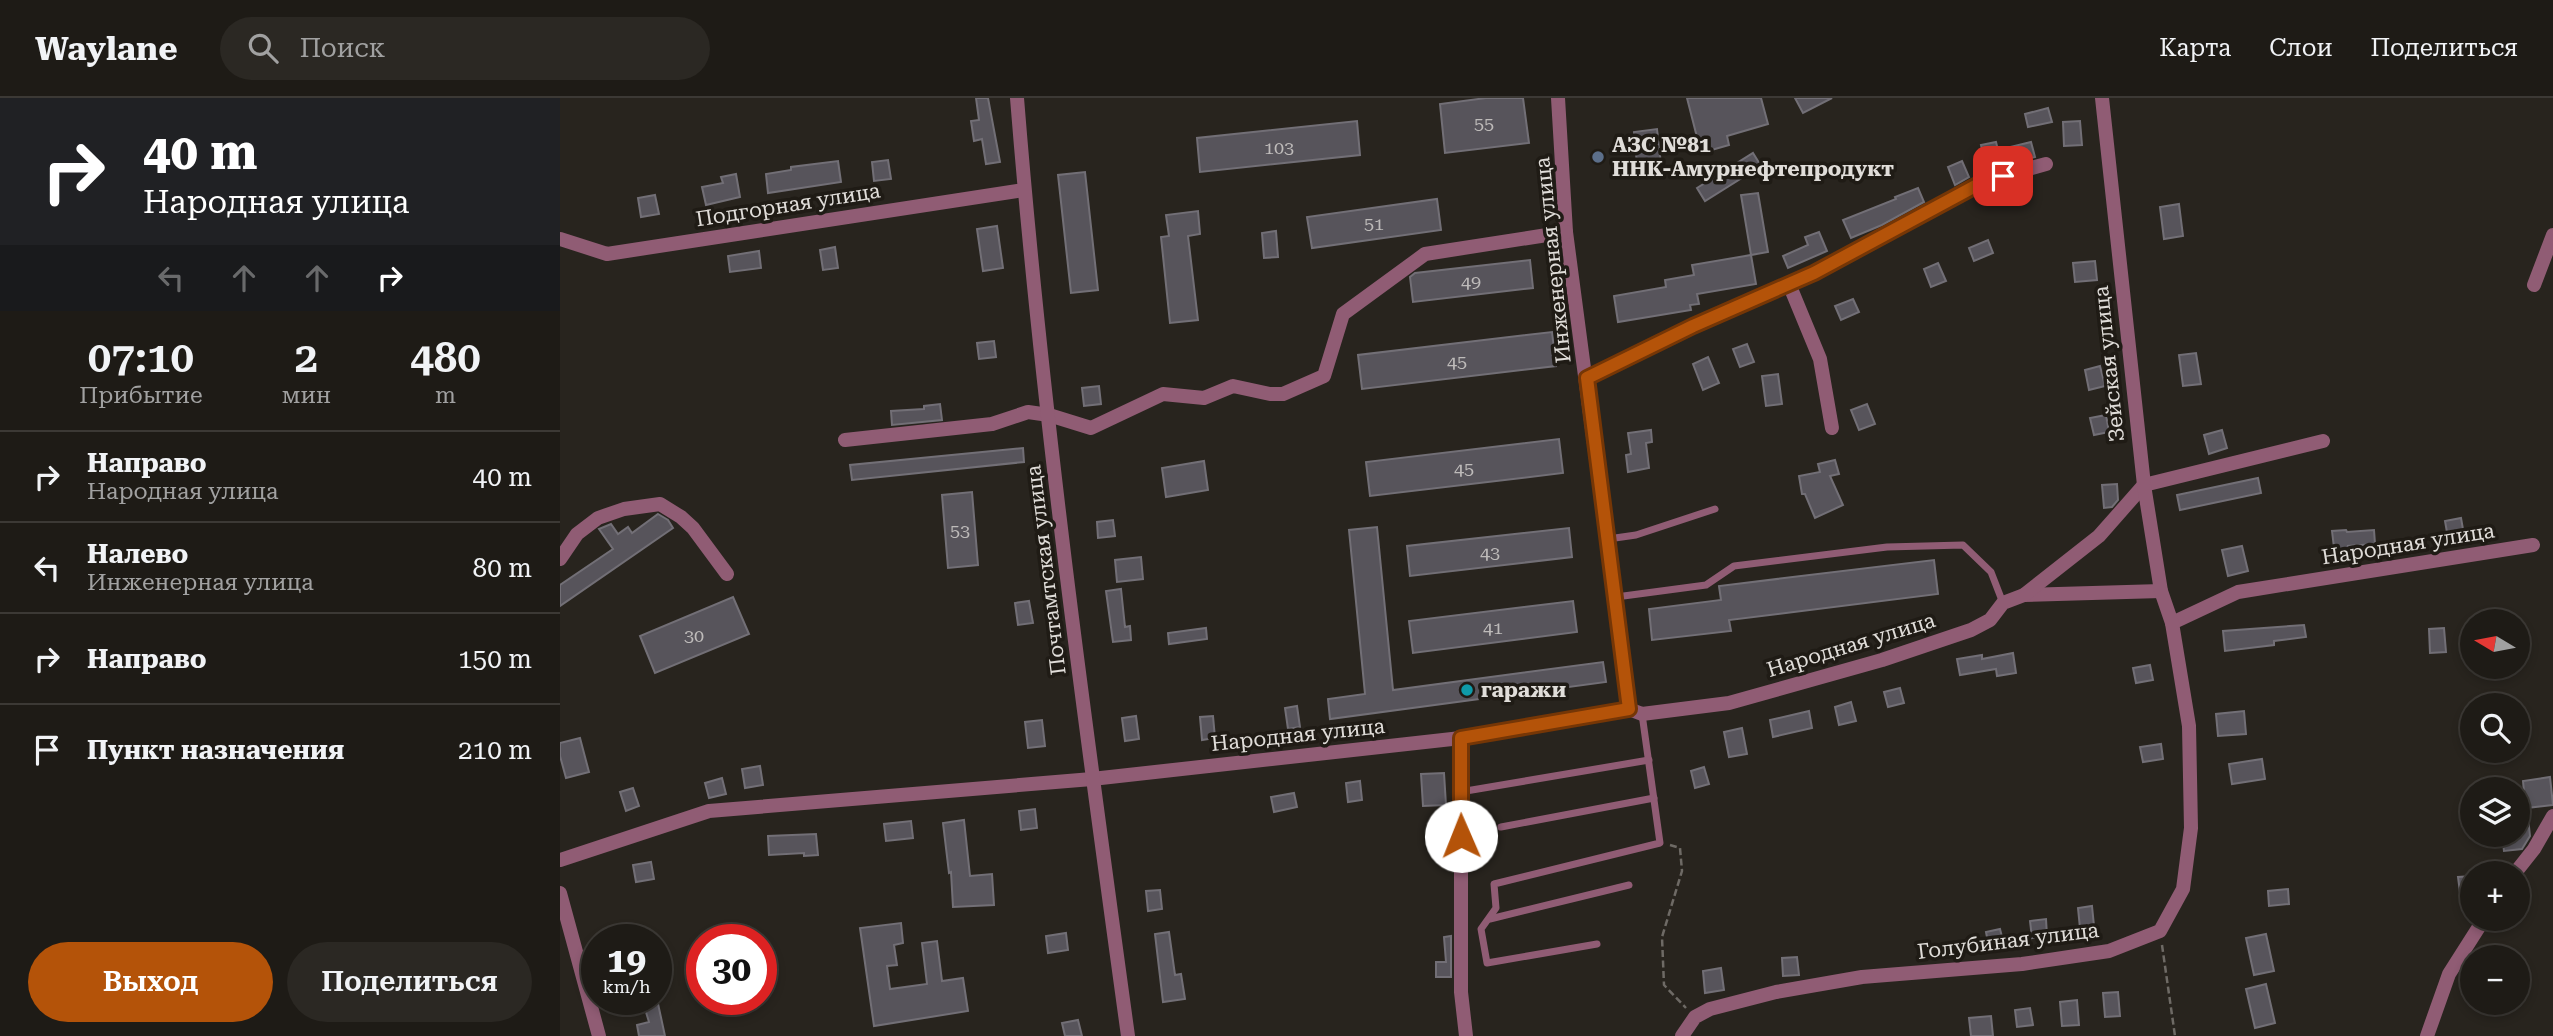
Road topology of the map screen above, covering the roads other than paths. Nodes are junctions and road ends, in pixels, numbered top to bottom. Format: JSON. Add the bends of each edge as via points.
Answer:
{"nodes":[{"id":1,"x":1017,"y":98,"type":"edge"},
{"id":2,"x":1558,"y":98,"type":"edge"},
{"id":3,"x":2102,"y":98,"type":"edge"},
{"id":4,"x":2046,"y":164,"type":"dead end"},
{"id":5,"x":1024,"y":190,"type":"junction"},
{"id":6,"x":1566,"y":232,"type":"junction"},
{"id":7,"x":2553,"y":235,"type":"edge"},
{"id":8,"x":560,"y":240,"type":"edge"},
{"id":9,"x":1789,"y":284,"type":"junction"},
{"id":10,"x":2534,"y":285,"type":"dead end"},
{"id":11,"x":1587,"y":378,"type":"junction"},
{"id":12,"x":1048,"y":415,"type":"junction"},
{"id":13,"x":1832,"y":428,"type":"dead end"},
{"id":14,"x":845,"y":440,"type":"dead end"},
{"id":15,"x":2323,"y":441,"type":"dead end"},
{"id":16,"x":2144,"y":485,"type":"junction"},
{"id":17,"x":1715,"y":509,"type":"dead end"},
{"id":18,"x":1608,"y":539,"type":"junction"},
{"id":19,"x":2533,"y":545,"type":"dead end"},
{"id":20,"x":560,"y":559,"type":"edge"},
{"id":21,"x":727,"y":574,"type":"dead end"},
{"id":22,"x":2161,"y":591,"type":"junction"},
{"id":23,"x":2024,"y":595,"type":"junction"},
{"id":24,"x":1616,"y":597,"type":"junction"},
{"id":25,"x":2003,"y":603,"type":"junction"},
{"id":26,"x":2172,"y":623,"type":"junction"},
{"id":27,"x":1636,"y":711,"type":"junction"},
{"id":28,"x":1461,"y":738,"type":"junction"},
{"id":29,"x":1649,"y":760,"type":"junction"},
{"id":30,"x":1093,"y":779,"type":"junction"},
{"id":31,"x":1460,"y":792,"type":"junction"},
{"id":32,"x":1654,"y":799,"type":"junction"},
{"id":33,"x":2553,"y":816,"type":"edge"},
{"id":34,"x":1501,"y":827,"type":"dead end"},
{"id":35,"x":560,"y":860,"type":"edge"},
{"id":36,"x":2524,"y":861,"type":"edge"},
{"id":37,"x":1629,"y":885,"type":"dead end"},
{"id":38,"x":560,"y":892,"type":"edge"},
{"id":39,"x":1490,"y":919,"type":"junction"},
{"id":40,"x":2476,"y":931,"type":"edge"},
{"id":41,"x":1597,"y":944,"type":"dead end"},
{"id":42,"x":598,"y":1036,"type":"edge"},
{"id":43,"x":1128,"y":1036,"type":"edge"},
{"id":44,"x":1466,"y":1036,"type":"edge"},
{"id":45,"x":1682,"y":1036,"type":"edge"},
{"id":46,"x":2427,"y":1036,"type":"edge"}],
"edges":[{"from":1,"to":5,"type":"street","name":"Почтамтская улица"},
{"from":2,"to":6,"type":"street","name":"Инженерная улица"},
{"from":3,"to":16,"type":"street","name":"Зейская улица"},
{"from":4,"to":9,"type":"street","via":[[1981,183]]},
{"from":5,"to":8,"type":"street","name":"Подгорная улица","via":[[607,254]]},
{"from":5,"to":12,"type":"street","name":"Почтамтская улица"},
{"from":6,"to":11,"type":"street","name":"Инженерная улица"},
{"from":6,"to":12,"type":"street","via":[[1425,254],[1343,314],[1324,376],[1283,394],[1233,386],[1204,398],[1163,394],[1091,428]]},
{"from":7,"to":10,"type":"street"},
{"from":9,"to":11,"type":"street"},
{"from":9,"to":13,"type":"street","via":[[1820,359]]},
{"from":11,"to":18,"type":"street","name":"Инженерная улица"},
{"from":12,"to":14,"type":"street","via":[[1028,412],[992,424]]},
{"from":12,"to":30,"type":"street","name":"Почтамтская улица"},
{"from":15,"to":16,"type":"street"},
{"from":16,"to":22,"type":"street","name":"Зейская улица"},
{"from":16,"to":23,"type":"street","name":"Народная улица","via":[[2099,536]]},
{"from":17,"to":18,"type":"lane","via":[[1636,535]]},
{"from":18,"to":24,"type":"street","name":"Инженерная улица"},
{"from":19,"to":26,"type":"street","name":"Народная улица","via":[[2238,592]]},
{"from":20,"to":21,"type":"street","via":[[577,534],[598,518],[660,504],[693,528]]},
{"from":22,"to":23,"type":"street","name":"Народная улица"},
{"from":22,"to":26,"type":"street","name":"Зейская улица"},
{"from":23,"to":25,"type":"street","name":"Народная улица"},
{"from":24,"to":25,"type":"lane","via":[[1706,585],[1734,566],[1886,547],[1963,545],[1991,572]]},
{"from":24,"to":27,"type":"street","name":"Инженерная улица"},
{"from":25,"to":27,"type":"street","name":"Народная улица","via":[[1990,620],[1971,630],[1882,660],[1729,703]]},
{"from":26,"to":45,"type":"street","name":"Голубиная улица","via":[[2189,726],[2191,828],[2183,889],[2160,932],[2109,951],[2022,964],[1862,977],[1776,992],[1710,1009],[1695,1017]]},
{"from":27,"to":28,"type":"street","name":"Народная улица"},
{"from":27,"to":29,"type":"lane"},
{"from":28,"to":30,"type":"street","name":"Народная улица"},
{"from":28,"to":31,"type":"street"},
{"from":29,"to":31,"type":"lane"},
{"from":29,"to":32,"type":"lane"},
{"from":30,"to":35,"type":"street","name":"Народная улица","via":[[709,811]]},
{"from":30,"to":43,"type":"street","name":"Почтамтская улица"},
{"from":31,"to":44,"type":"street","via":[[1461,992]]},
{"from":32,"to":34,"type":"lane"},
{"from":32,"to":39,"type":"lane","via":[[1660,843],[1494,884],[1496,908]]},
{"from":33,"to":36,"type":"street"},
{"from":37,"to":39,"type":"lane"},
{"from":38,"to":42,"type":"street"},
{"from":39,"to":41,"type":"lane","via":[[1481,929],[1487,963]]},
{"from":40,"to":46,"type":"street","via":[[2449,974]]}]}
